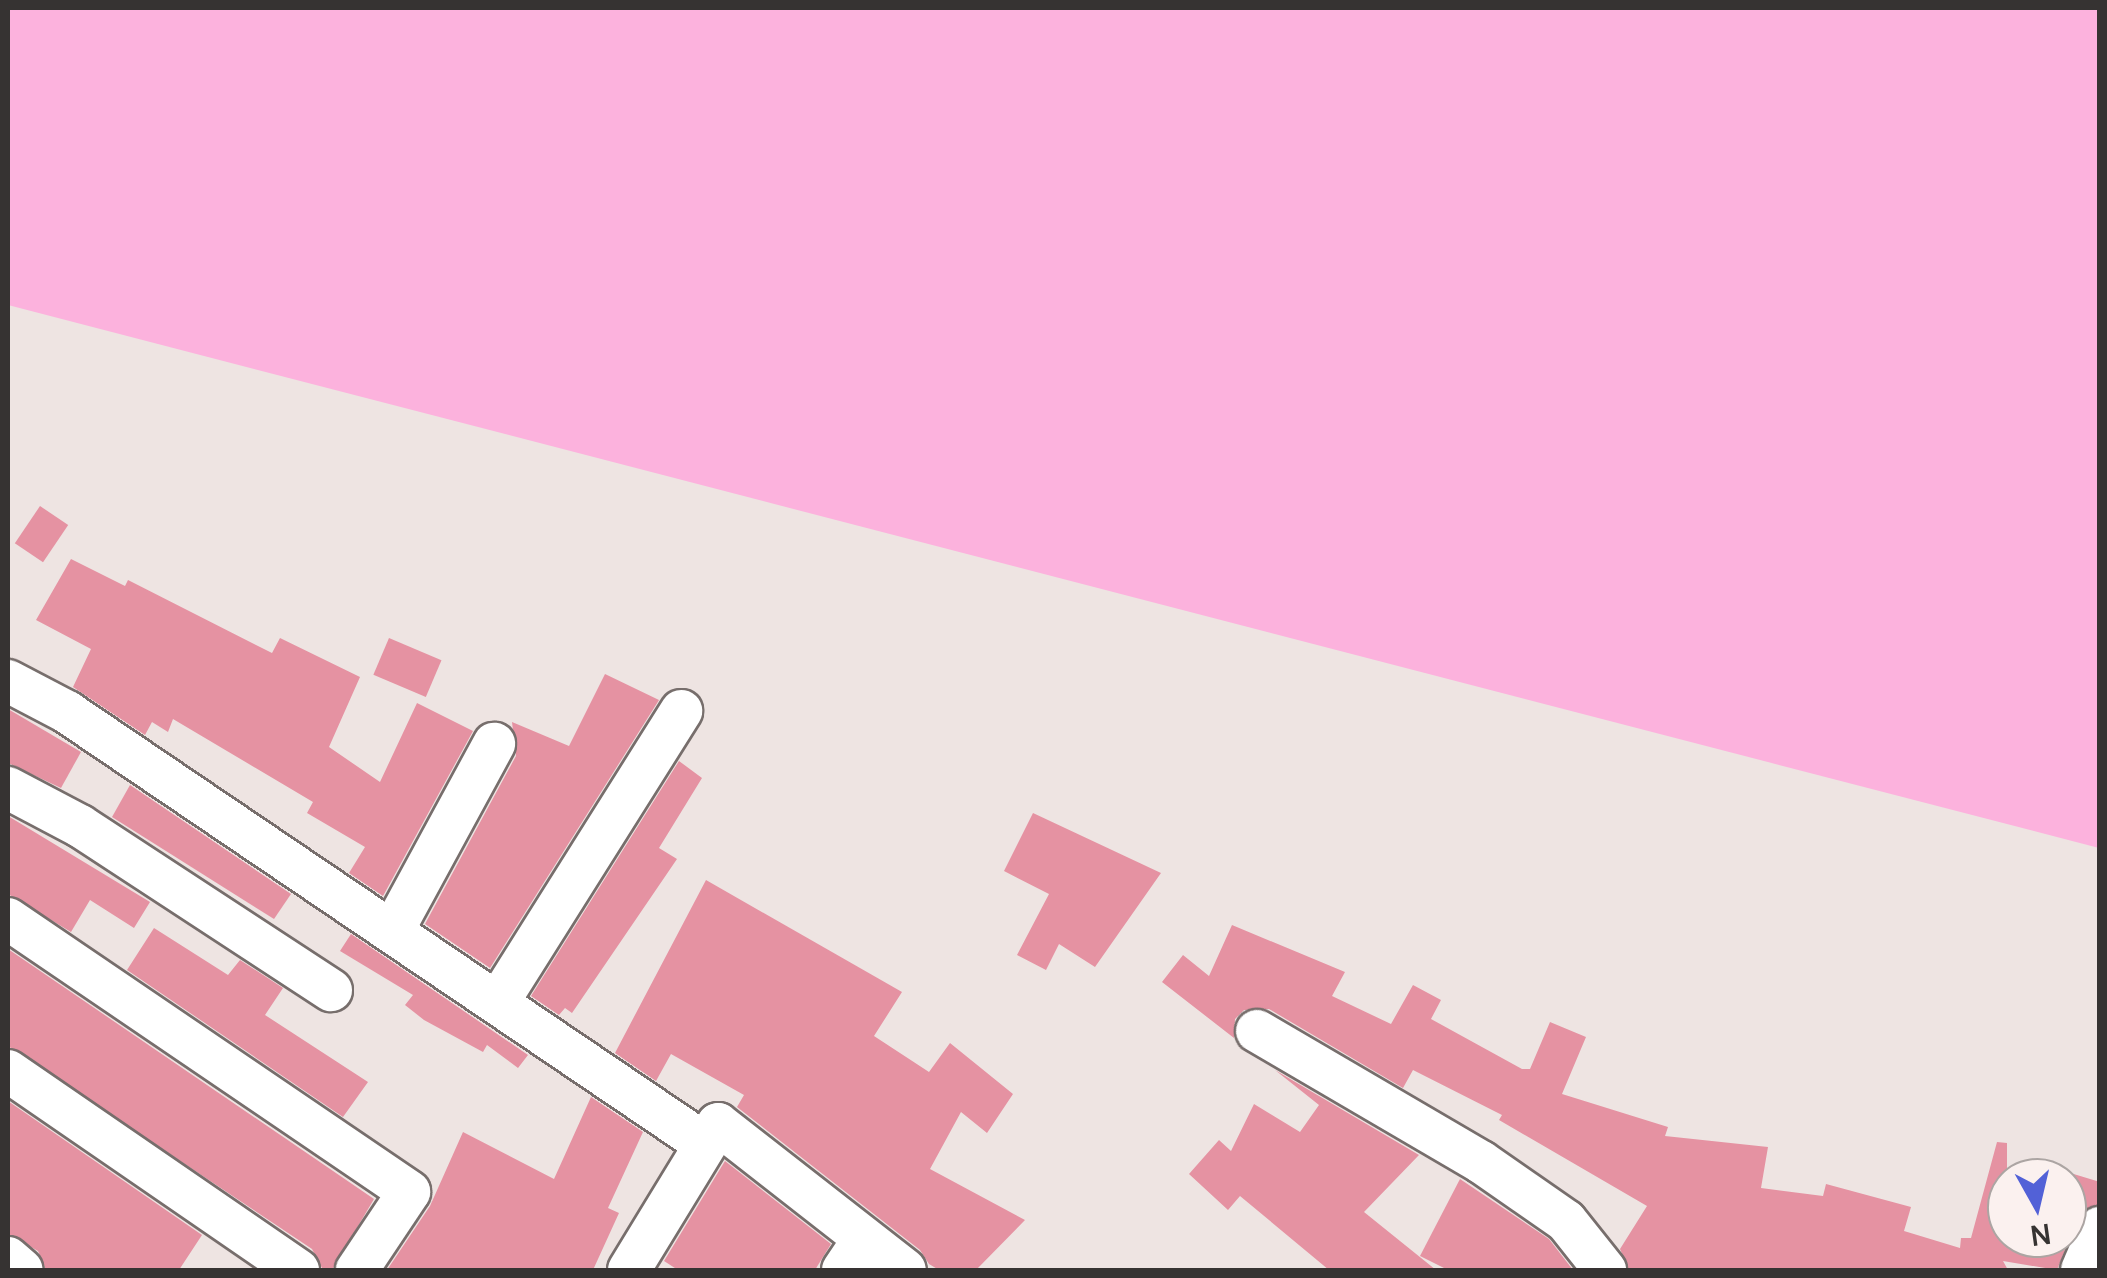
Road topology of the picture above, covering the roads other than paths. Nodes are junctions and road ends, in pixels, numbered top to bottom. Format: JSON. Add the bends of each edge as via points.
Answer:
{"nodes":[{"id":1,"x":8,"y":681,"type":"edge"},
{"id":2,"x":681,"y":711,"type":"dead end"},
{"id":3,"x":494,"y":744,"type":"dead end"},
{"id":4,"x":8,"y":788,"type":"edge"},
{"id":5,"x":8,"y":919,"type":"edge"},
{"id":6,"x":393,"y":930,"type":"junction"},
{"id":7,"x":331,"y":990,"type":"dead end"},
{"id":8,"x":498,"y":1002,"type":"junction"},
{"id":9,"x":1257,"y":1031,"type":"dead end"},
{"id":10,"x":8,"y":1071,"type":"edge"},
{"id":11,"x":705,"y":1144,"type":"junction"},
{"id":12,"x":2100,"y":1228,"type":"edge"},
{"id":13,"x":854,"y":1254,"type":"edge"},
{"id":14,"x":8,"y":1258,"type":"edge"},
{"id":15,"x":22,"y":1270,"type":"edge"},
{"id":16,"x":298,"y":1270,"type":"edge"},
{"id":17,"x":357,"y":1270,"type":"edge"},
{"id":18,"x":629,"y":1270,"type":"edge"},
{"id":19,"x":905,"y":1270,"type":"edge"},
{"id":20,"x":1605,"y":1270,"type":"edge"},
{"id":21,"x":2082,"y":1270,"type":"edge"}],
"edges":[{"from":1,"to":6,"type":"street","via":[[68,712]]},
{"from":2,"to":8,"type":"street"},
{"from":3,"to":6,"type":"street"},
{"from":4,"to":7,"type":"street","via":[[80,826]]},
{"from":5,"to":17,"type":"street","via":[[410,1192]]},
{"from":6,"to":8,"type":"street"},
{"from":8,"to":11,"type":"street"},
{"from":9,"to":20,"type":"street","via":[[1482,1162],[1566,1220]]},
{"from":10,"to":16,"type":"street"},
{"from":11,"to":13,"type":"street","via":[[718,1124]]},
{"from":11,"to":18,"type":"street"},
{"from":12,"to":21,"type":"street"},
{"from":13,"to":19,"type":"street"},
{"from":14,"to":15,"type":"street"}]}
